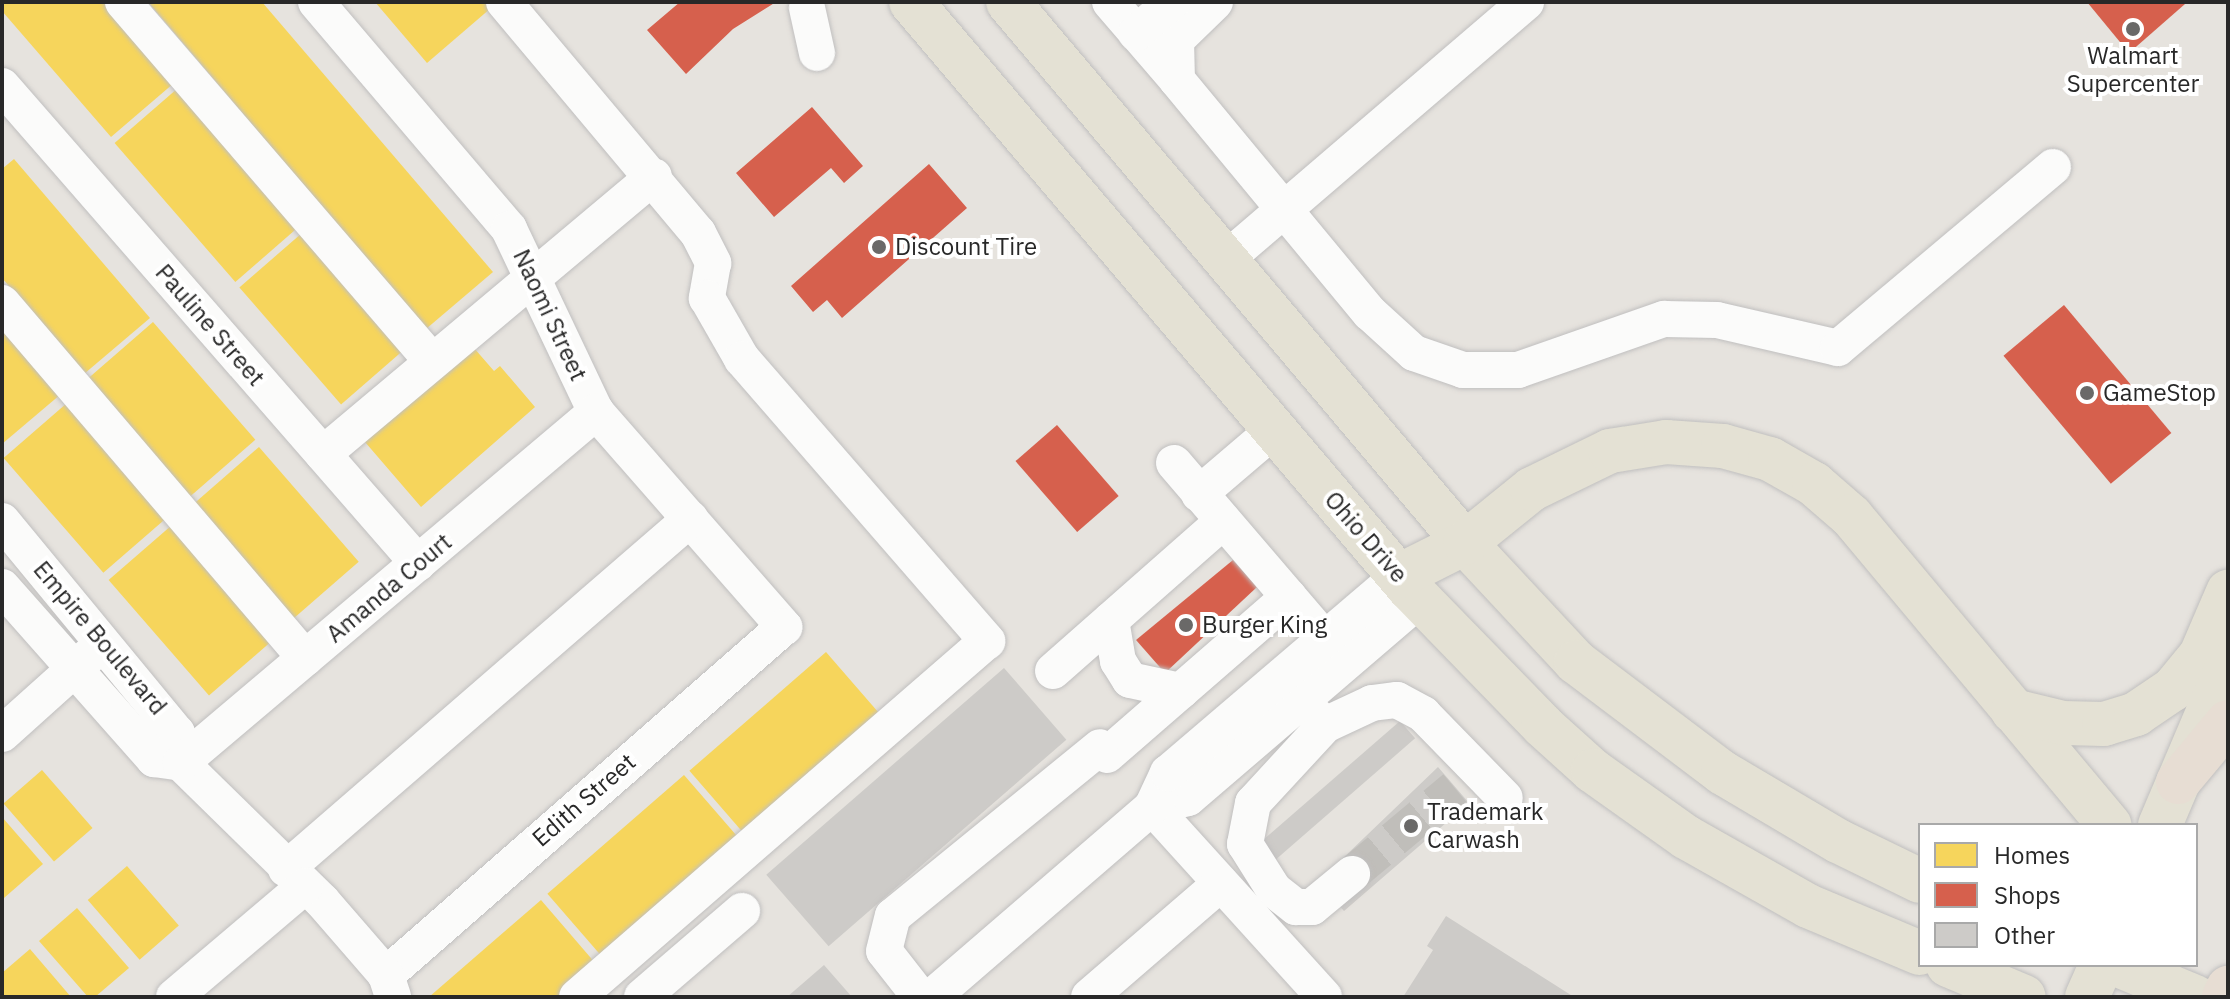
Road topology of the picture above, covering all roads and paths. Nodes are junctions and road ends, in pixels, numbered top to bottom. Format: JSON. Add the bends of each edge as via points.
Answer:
{"nodes":[{"id":1,"x":123,"y":2,"type":"edge"},
{"id":2,"x":316,"y":2,"type":"edge"},
{"id":3,"x":504,"y":2,"type":"edge"},
{"id":4,"x":911,"y":2,"type":"edge"},
{"id":5,"x":1008,"y":2,"type":"edge"},
{"id":6,"x":1172,"y":2,"type":"edge"},
{"id":7,"x":1215,"y":2,"type":"edge"},
{"id":8,"x":1526,"y":2,"type":"edge"},
{"id":9,"x":807,"y":8,"type":"dead end"},
{"id":10,"x":1124,"y":12,"type":"edge"},
{"id":11,"x":817,"y":53,"type":"dead end"},
{"id":12,"x":1177,"y":80,"type":"junction"},
{"id":13,"x":9,"y":108,"type":"edge"},
{"id":14,"x":2053,"y":167,"type":"dead end"},
{"id":15,"x":654,"y":176,"type":"junction"},
{"id":16,"x":1285,"y":208,"type":"junction"},
{"id":17,"x":1224,"y":261,"type":"junction"},
{"id":18,"x":536,"y":277,"type":"junction"},
{"id":19,"x":2,"y":303,"type":"edge"},
{"id":20,"x":431,"y":360,"type":"junction"},
{"id":21,"x":596,"y":412,"type":"junction"},
{"id":22,"x":1274,"y":430,"type":"junction"},
{"id":23,"x":323,"y":454,"type":"junction"},
{"id":24,"x":1174,"y":463,"type":"dead end"},
{"id":25,"x":1199,"y":494,"type":"junction"},
{"id":26,"x":690,"y":519,"type":"junction"},
{"id":27,"x":2,"y":521,"type":"edge"},
{"id":28,"x":1223,"y":521,"type":"junction"},
{"id":29,"x":1465,"y":543,"type":"junction"},
{"id":30,"x":418,"y":563,"type":"junction"},
{"id":31,"x":2,"y":587,"type":"edge"},
{"id":32,"x":1409,"y":588,"type":"junction"},
{"id":33,"x":2228,"y":592,"type":"edge"},
{"id":34,"x":1289,"y":597,"type":"junction"},
{"id":35,"x":1111,"y":620,"type":"junction"},
{"id":36,"x":784,"y":627,"type":"joint"},
{"id":37,"x":1325,"y":639,"type":"junction"},
{"id":38,"x":106,"y":641,"type":"junction"},
{"id":39,"x":305,"y":658,"type":"junction"},
{"id":40,"x":2228,"y":665,"type":"edge"},
{"id":41,"x":74,"y":670,"type":"junction"},
{"id":42,"x":1053,"y":671,"type":"dead end"},
{"id":43,"x":1181,"y":691,"type":"junction"},
{"id":44,"x":2013,"y":711,"type":"junction"},
{"id":45,"x":1313,"y":713,"type":"junction"},
{"id":46,"x":2228,"y":722,"type":"edge"},
{"id":47,"x":2,"y":734,"type":"edge"},
{"id":48,"x":181,"y":763,"type":"junction"},
{"id":49,"x":2178,"y":782,"type":"junction"},
{"id":50,"x":1505,"y":798,"type":"dead end"},
{"id":51,"x":1152,"y":807,"type":"junction"},
{"id":52,"x":2107,"y":823,"type":"edge"},
{"id":53,"x":2161,"y":823,"type":"edge"},
{"id":54,"x":1352,"y":874,"type":"tunnel mouth"},
{"id":55,"x":295,"y":877,"type":"junction"},
{"id":56,"x":1918,"y":880,"type":"edge"},
{"id":57,"x":1221,"y":883,"type":"junction"},
{"id":58,"x":742,"y":911,"type":"dead end"},
{"id":59,"x":1918,"y":952,"type":"edge"},
{"id":60,"x":1953,"y":967,"type":"edge"},
{"id":61,"x":2100,"y":967,"type":"edge"},
{"id":62,"x":2123,"y":967,"type":"edge"},
{"id":63,"x":390,"y":986,"type":"edge"},
{"id":64,"x":2228,"y":988,"type":"edge"},
{"id":65,"x":2011,"y":991,"type":"edge"},
{"id":66,"x":174,"y":997,"type":"edge"},
{"id":67,"x":577,"y":997,"type":"edge"},
{"id":68,"x":642,"y":997,"type":"edge"},
{"id":69,"x":920,"y":997,"type":"edge"},
{"id":70,"x":932,"y":997,"type":"edge"},
{"id":71,"x":1089,"y":997,"type":"edge"},
{"id":72,"x":1324,"y":997,"type":"edge"},
{"id":73,"x":2087,"y":997,"type":"edge"},
{"id":74,"x":2195,"y":997,"type":"edge"},
{"id":75,"x":2224,"y":997,"type":"edge"}],
"edges":[{"from":1,"to":20,"type":"street"},
{"from":2,"to":18,"type":"street","name":"Naomi Street","via":[[509,229]]},
{"from":3,"to":15,"type":"street"},
{"from":4,"to":22,"type":"main road","name":"Ohio Drive"},
{"from":5,"to":17,"type":"main road"},
{"from":6,"to":10,"type":"street"},
{"from":7,"to":12,"type":"street","via":[[1176,40]]},
{"from":8,"to":16,"type":"street"},
{"from":9,"to":11,"type":"street"},
{"from":10,"to":12,"type":"street"},
{"from":12,"to":16,"type":"street"},
{"from":13,"to":23,"type":"street","name":"Pauline Street"},
{"from":14,"to":16,"type":"street","via":[[1838,348],[1717,320],[1664,319],[1518,370],[1463,370],[1414,353],[1370,313]]},
{"from":15,"to":18,"type":"street"},
{"from":15,"to":67,"type":"street","via":[[698,233],[713,263],[707,298],[742,359],[987,641]]},
{"from":16,"to":17,"type":"street"},
{"from":17,"to":29,"type":"main road"},
{"from":18,"to":20,"type":"street"},
{"from":18,"to":21,"type":"street","name":"Naomi Street"},
{"from":19,"to":39,"type":"street"},
{"from":20,"to":23,"type":"street"},
{"from":21,"to":26,"type":"street","name":"Naomi Street"},
{"from":21,"to":30,"type":"street","name":"Amanda Court"},
{"from":22,"to":25,"type":"street"},
{"from":22,"to":32,"type":"main road","name":"Ohio Drive"},
{"from":23,"to":30,"type":"street","name":"Pauline Street"},
{"from":24,"to":25,"type":"street"},
{"from":25,"to":28,"type":"street"},
{"from":26,"to":36,"type":"street","name":"Naomi Street"},
{"from":26,"to":55,"type":"street"},
{"from":27,"to":38,"type":"street","name":"Empire Boulevard"},
{"from":28,"to":34,"type":"street"},
{"from":28,"to":35,"type":"street"},
{"from":29,"to":32,"type":"main road"},
{"from":29,"to":44,"type":"main road","via":[[1532,489],[1610,451],[1666,442],[1723,446],[1770,459],[1814,484],[1851,516]]},
{"from":29,"to":56,"type":"main road","via":[[1607,690],[1781,809]]},
{"from":30,"to":39,"type":"street","name":"Amanda Court"},
{"from":31,"to":41,"type":"street","name":"Empire Boulevard"},
{"from":32,"to":37,"type":"street"},
{"from":32,"to":45,"type":"street"},
{"from":32,"to":59,"type":"main road","name":"Ohio Drive","via":[[1543,726],[1640,805],[1761,882]]},
{"from":33,"to":44,"type":"main road","via":[[2201,655],[2173,689],[2136,714],[2104,724],[2063,723]]},
{"from":34,"to":37,"type":"street"},
{"from":34,"to":43,"type":"street"},
{"from":35,"to":42,"type":"street"},
{"from":35,"to":43,"type":"street","via":[[1118,661],[1130,680]]},
{"from":36,"to":63,"type":"street","name":"Edith Street"},
{"from":37,"to":51,"type":"street","via":[[1168,773]]},
{"from":38,"to":41,"type":"street"},
{"from":38,"to":48,"type":"street","name":"Empire Boulevard","via":[[177,733]]},
{"from":39,"to":48,"type":"street","name":"Amanda Court"},
{"from":40,"to":49,"type":"main road"},
{"from":41,"to":47,"type":"street"},
{"from":41,"to":48,"type":"street","name":"Empire Boulevard","via":[[154,759]]},
{"from":43,"to":69,"type":"street","via":[[893,916],[884,951]]},
{"from":44,"to":52,"type":"main road"},
{"from":45,"to":50,"type":"street","via":[[1397,700],[1423,714],[1466,778]]},
{"from":45,"to":51,"type":"street","via":[[1188,798]]},
{"from":45,"to":54,"type":"street","via":[[1253,803],[1245,844],[1274,890],[1296,907],[1312,907]]},
{"from":46,"to":49,"type":"highway"},
{"from":48,"to":55,"type":"street","name":"Empire Boulevard"},
{"from":49,"to":53,"type":"main road"},
{"from":51,"to":57,"type":"street"},
{"from":51,"to":70,"type":"street"},
{"from":55,"to":63,"type":"street","name":"Empire Boulevard"},
{"from":55,"to":66,"type":"street"},
{"from":57,"to":71,"type":"street"},
{"from":57,"to":72,"type":"street"},
{"from":58,"to":68,"type":"street"},
{"from":60,"to":65,"type":"main road"},
{"from":61,"to":73,"type":"main road"},
{"from":62,"to":74,"type":"main road"},
{"from":64,"to":75,"type":"highway"}]}
